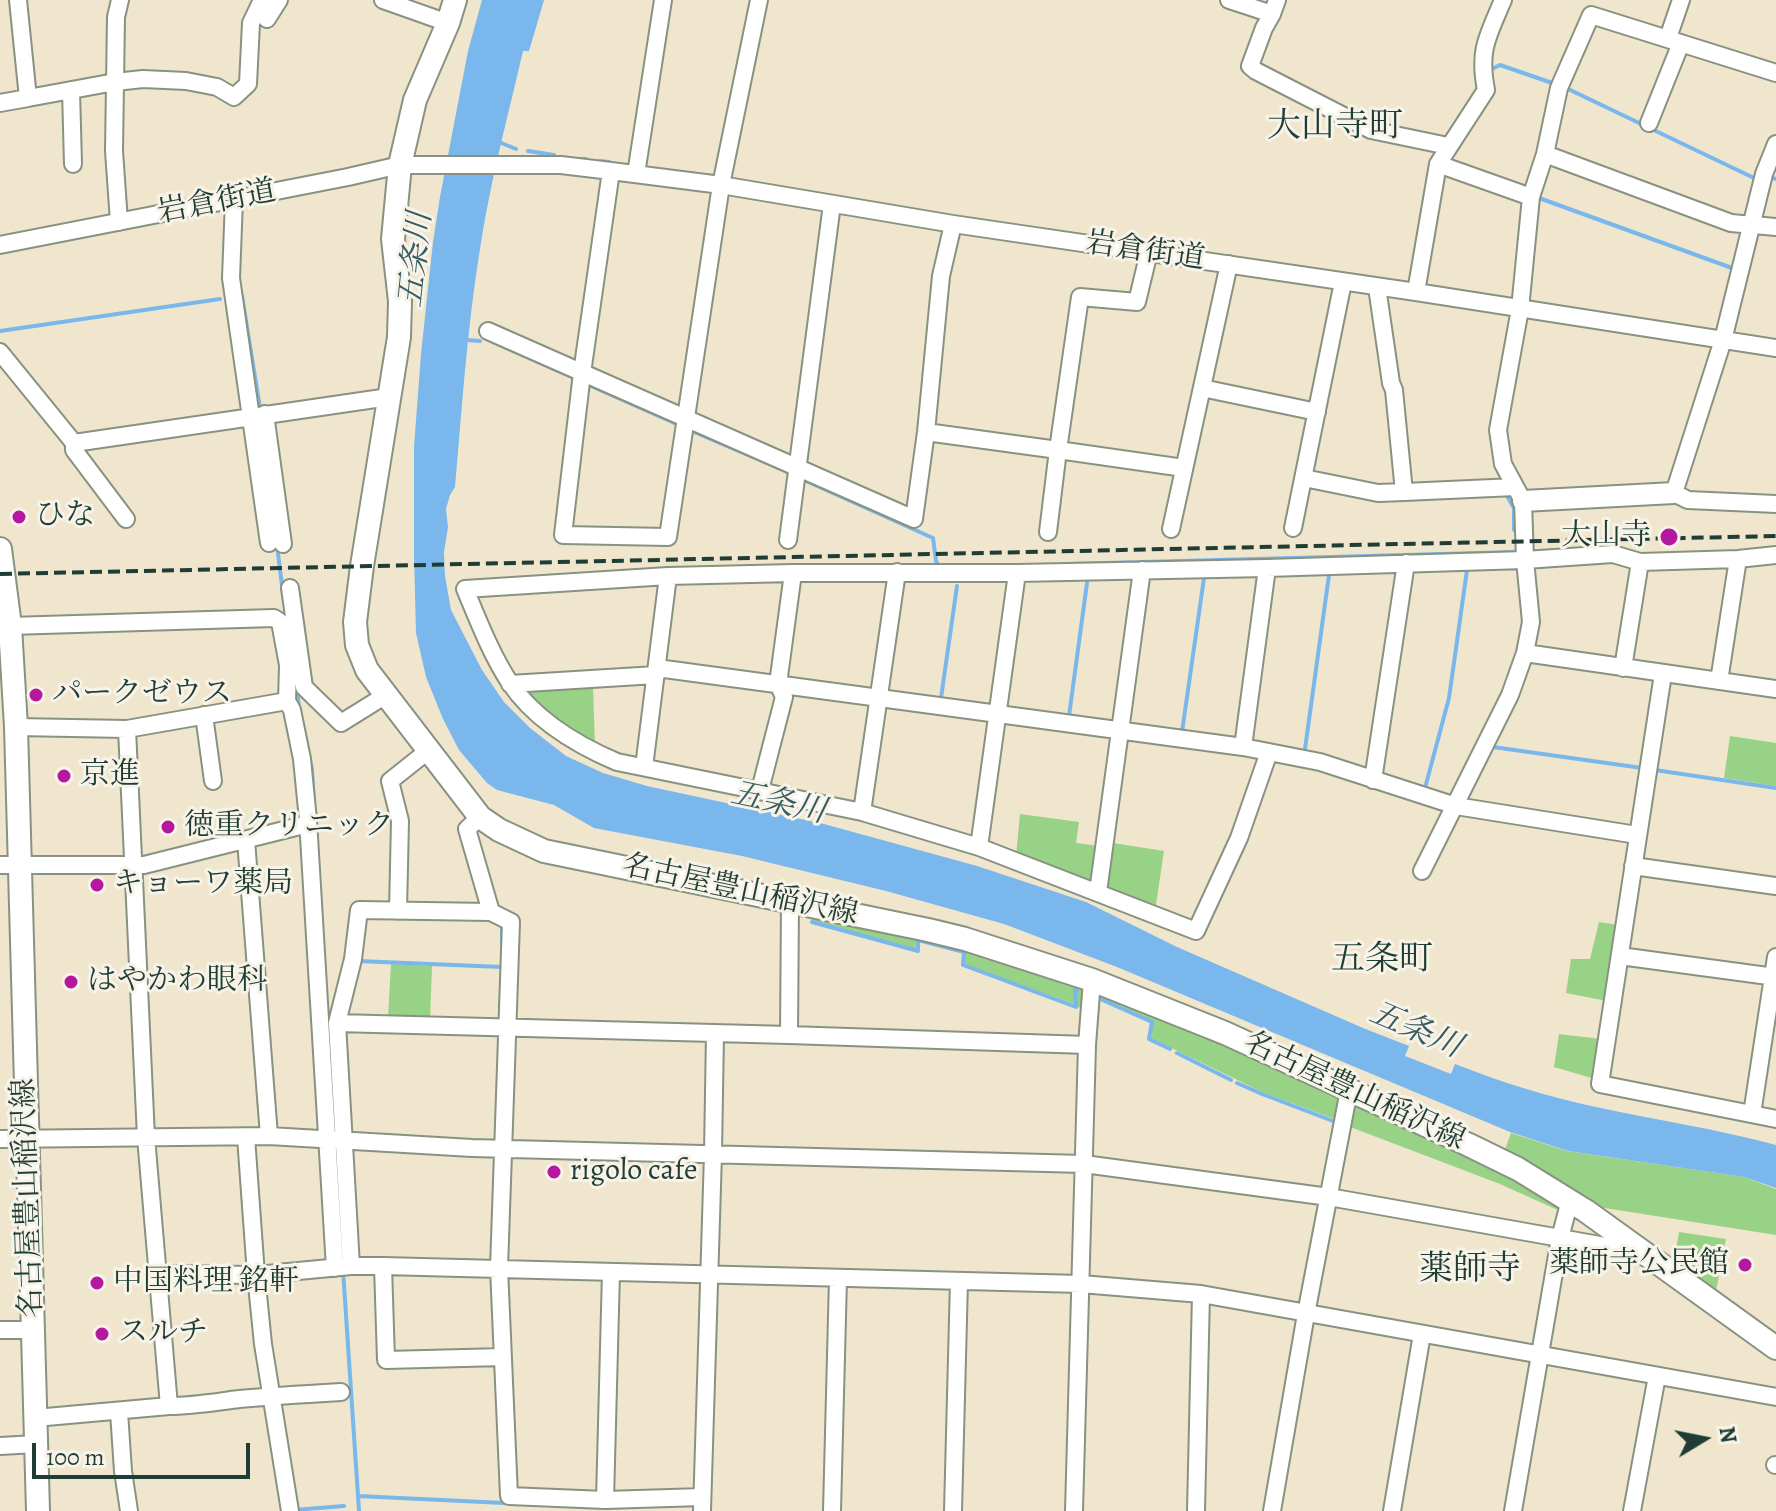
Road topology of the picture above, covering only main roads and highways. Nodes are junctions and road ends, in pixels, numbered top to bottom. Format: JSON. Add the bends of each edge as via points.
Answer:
{"nodes":[{"id":1,"x":455,"y":0,"type":"edge"},
{"id":2,"x":0,"y":549,"type":"edge"},
{"id":3,"x":6,"y":664,"type":"edge"},
{"id":4,"x":10,"y":864,"type":"edge"},
{"id":5,"x":1776,"y":1348,"type":"edge"},
{"id":6,"x":38,"y":1511,"type":"edge"}],
"edges":[{"from":1,"to":5,"type":"main road","name":"名古屋豊山稲沢線","via":[[415,100],[400,165],[393,239],[399,337],[355,622],[367,670],[480,817],[544,851],[965,939],[1092,980],[1225,1033],[1518,1169],[1570,1200]]},
{"from":2,"to":3,"type":"main road","name":"名古屋豊山稲沢線","via":[[10,626]]},
{"from":3,"to":4,"type":"main road","name":"名古屋豊山稲沢線","via":[[16,727]]},
{"from":4,"to":6,"type":"main road","name":"名古屋豊山稲沢線","via":[[27,1139]]}]}
